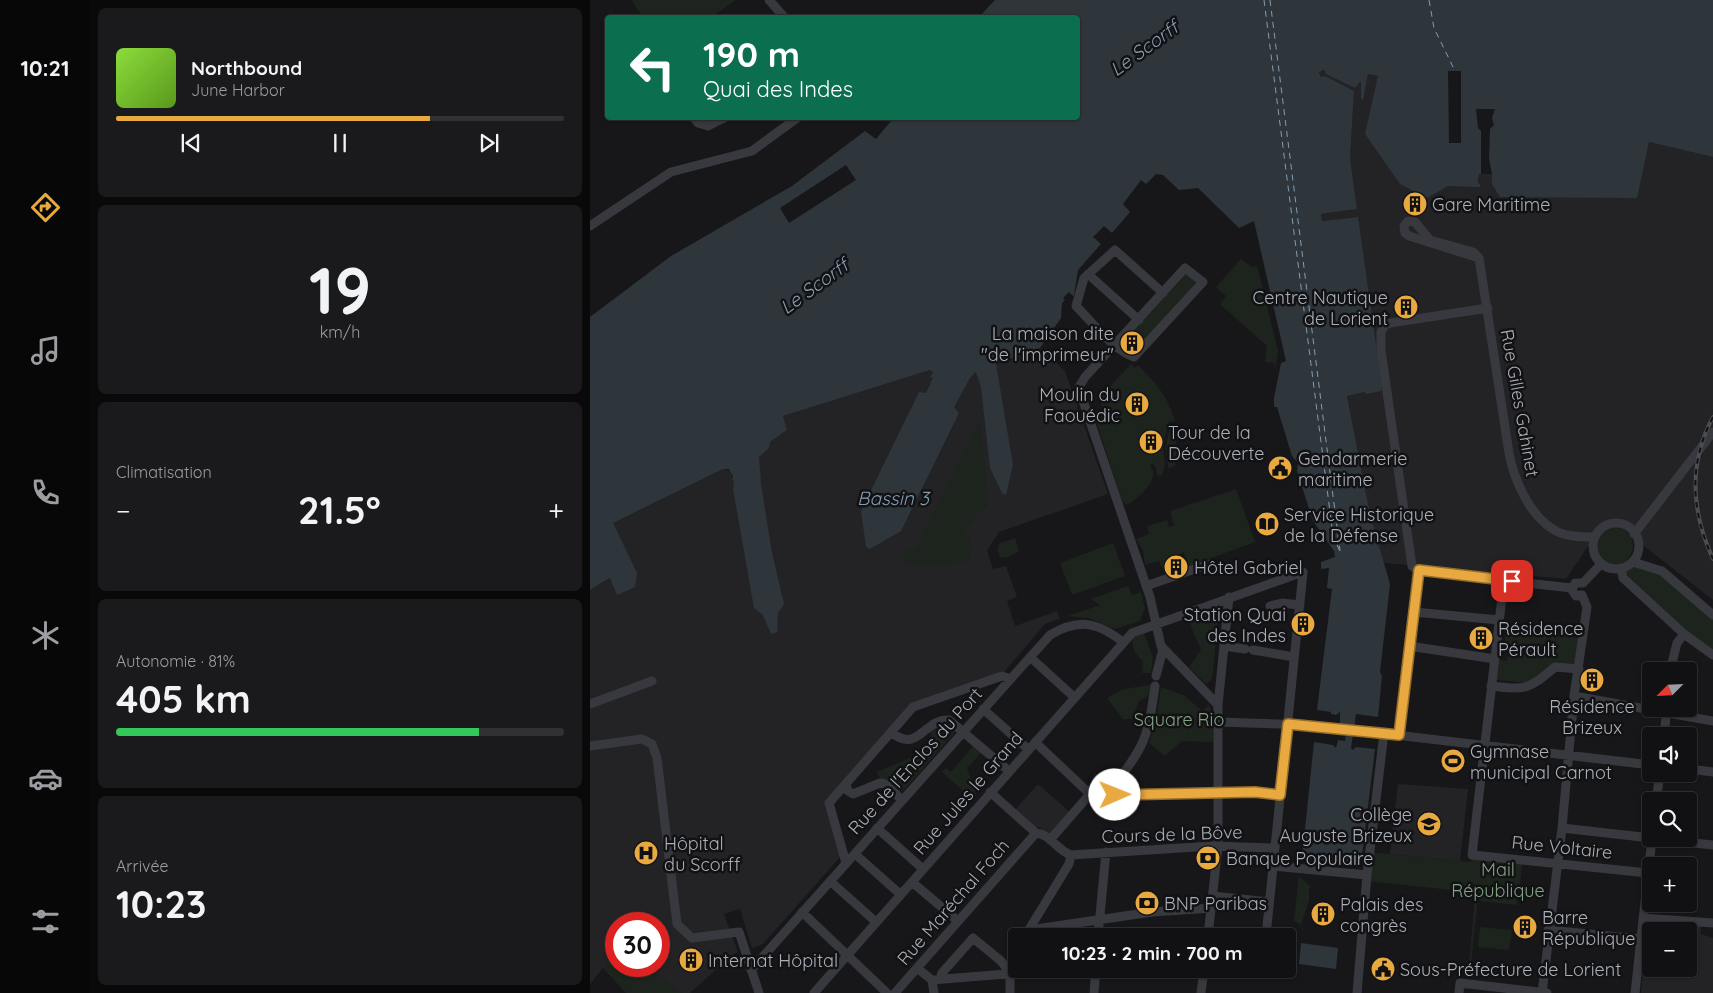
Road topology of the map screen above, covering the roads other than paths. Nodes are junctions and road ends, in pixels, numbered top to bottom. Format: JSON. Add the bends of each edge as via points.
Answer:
{"nodes":[{"id":1,"x":769,"y":0,"type":"edge"},
{"id":2,"x":782,"y":15,"type":"edge"},
{"id":3,"x":696,"y":120,"type":"edge"},
{"id":4,"x":720,"y":120,"type":"edge"},
{"id":5,"x":794,"y":120,"type":"edge"},
{"id":6,"x":590,"y":226,"type":"edge"},
{"id":7,"x":1479,"y":258,"type":"junction"},
{"id":8,"x":1088,"y":274,"type":"junction"},
{"id":9,"x":1163,"y":293,"type":"junction"},
{"id":10,"x":1488,"y":308,"type":"junction"},
{"id":11,"x":1139,"y":320,"type":"junction"},
{"id":12,"x":1116,"y":345,"type":"junction"},
{"id":13,"x":1713,"y":432,"type":"edge"},
{"id":14,"x":1634,"y":534,"type":"junction"},
{"id":15,"x":1594,"y":537,"type":"junction"},
{"id":16,"x":1632,"y":562,"type":"junction"},
{"id":17,"x":1209,"y":564,"type":"dead end"},
{"id":18,"x":1601,"y":564,"type":"junction"},
{"id":19,"x":1621,"y":569,"type":"junction"},
{"id":20,"x":1419,"y":570,"type":"junction"},
{"id":21,"x":1504,"y":580,"type":"junction"},
{"id":22,"x":1583,"y":583,"type":"junction"},
{"id":23,"x":1146,"y":586,"type":"junction"},
{"id":24,"x":1572,"y":588,"type":"junction"},
{"id":25,"x":1582,"y":595,"type":"junction"},
{"id":26,"x":1229,"y":598,"type":"junction"},
{"id":27,"x":1300,"y":605,"type":"junction"},
{"id":28,"x":1270,"y":606,"type":"dead end"},
{"id":29,"x":1414,"y":612,"type":"junction"},
{"id":30,"x":1713,"y":615,"type":"edge"},
{"id":31,"x":1499,"y":620,"type":"junction"},
{"id":32,"x":1154,"y":624,"type":"junction"},
{"id":33,"x":1684,"y":634,"type":"junction"},
{"id":34,"x":1123,"y":642,"type":"junction"},
{"id":35,"x":1224,"y":646,"type":"junction"},
{"id":36,"x":1409,"y":646,"type":"junction"},
{"id":37,"x":1163,"y":649,"type":"junction"},
{"id":38,"x":1713,"y":655,"type":"edge"},
{"id":39,"x":1030,"y":657,"type":"junction"},
{"id":40,"x":1294,"y":657,"type":"junction"},
{"id":41,"x":1495,"y":659,"type":"junction"},
{"id":42,"x":1672,"y":662,"type":"edge"},
{"id":43,"x":1579,"y":669,"type":"junction"},
{"id":44,"x":1011,"y":679,"type":"junction"},
{"id":45,"x":652,"y":681,"type":"dead end"},
{"id":46,"x":1491,"y":686,"type":"junction"},
{"id":47,"x":1574,"y":696,"type":"junction"},
{"id":48,"x":1074,"y":698,"type":"junction"},
{"id":49,"x":590,"y":704,"type":"edge"},
{"id":50,"x":1218,"y":705,"type":"junction"},
{"id":51,"x":1642,"y":706,"type":"edge"},
{"id":52,"x":983,"y":709,"type":"junction"},
{"id":53,"x":1698,"y":718,"type":"edge"},
{"id":54,"x":1713,"y":721,"type":"edge"},
{"id":55,"x":1219,"y":722,"type":"junction"},
{"id":56,"x":1288,"y":724,"type":"junction"},
{"id":57,"x":963,"y":731,"type":"junction"},
{"id":58,"x":891,"y":732,"type":"junction"},
{"id":59,"x":1381,"y":733,"type":"junction"},
{"id":60,"x":1399,"y":735,"type":"junction"},
{"id":61,"x":1035,"y":742,"type":"junction"},
{"id":62,"x":1484,"y":745,"type":"junction"},
{"id":63,"x":590,"y":746,"type":"edge"},
{"id":64,"x":1028,"y":749,"type":"junction"},
{"id":65,"x":1569,"y":755,"type":"junction"},
{"id":66,"x":1642,"y":764,"type":"edge"},
{"id":67,"x":1697,"y":770,"type":"edge"},
{"id":68,"x":1009,"y":771,"type":"junction"},
{"id":69,"x":1713,"y":772,"type":"edge"},
{"id":70,"x":846,"y":784,"type":"junction"},
{"id":71,"x":990,"y":792,"type":"junction"},
{"id":72,"x":1218,"y":792,"type":"junction"},
{"id":73,"x":1090,"y":794,"type":"junction"},
{"id":74,"x":1115,"y":795,"type":"junction"},
{"id":75,"x":1280,"y":795,"type":"junction"},
{"id":76,"x":902,"y":800,"type":"junction"},
{"id":77,"x":877,"y":828,"type":"junction"},
{"id":78,"x":1562,"y":828,"type":"junction"},
{"id":79,"x":1036,"y":833,"type":"junction"},
{"id":80,"x":1642,"y":837,"type":"edge"},
{"id":81,"x":1050,"y":840,"type":"junction"},
{"id":82,"x":1697,"y":843,"type":"edge"},
{"id":83,"x":1713,"y":845,"type":"edge"},
{"id":84,"x":1218,"y":846,"type":"junction"},
{"id":85,"x":1275,"y":848,"type":"junction"},
{"id":86,"x":1106,"y":852,"type":"junction"},
{"id":87,"x":855,"y":854,"type":"junction"},
{"id":88,"x":1071,"y":855,"type":"junction"},
{"id":89,"x":1557,"y":862,"type":"junction"},
{"id":90,"x":846,"y":863,"type":"junction"},
{"id":91,"x":1273,"y":866,"type":"junction"},
{"id":92,"x":923,"y":869,"type":"junction"},
{"id":93,"x":1642,"y":873,"type":"edge"},
{"id":94,"x":1366,"y":875,"type":"junction"},
{"id":95,"x":830,"y":881,"type":"junction"},
{"id":96,"x":912,"y":882,"type":"junction"},
{"id":97,"x":900,"y":894,"type":"junction"},
{"id":98,"x":1213,"y":896,"type":"junction"},
{"id":99,"x":1269,"y":902,"type":"junction"},
{"id":100,"x":1212,"y":908,"type":"junction"},
{"id":101,"x":802,"y":912,"type":"junction"},
{"id":102,"x":1644,"y":912,"type":"edge"},
{"id":103,"x":1643,"y":918,"type":"junction"},
{"id":104,"x":1100,"y":920,"type":"junction"},
{"id":105,"x":958,"y":921,"type":"junction"},
{"id":106,"x":876,"y":922,"type":"junction"},
{"id":107,"x":1713,"y":923,"type":"edge"},
{"id":108,"x":1030,"y":928,"type":"edge"},
{"id":109,"x":1055,"y":928,"type":"edge"},
{"id":110,"x":1099,"y":928,"type":"edge"},
{"id":111,"x":1209,"y":928,"type":"edge"},
{"id":112,"x":1267,"y":928,"type":"edge"},
{"id":113,"x":1548,"y":930,"type":"junction"},
{"id":114,"x":1641,"y":939,"type":"junction"},
{"id":115,"x":847,"y":955,"type":"junction"},
{"id":116,"x":917,"y":968,"type":"junction"},
{"id":117,"x":751,"y":970,"type":"junction"},
{"id":118,"x":1008,"y":970,"type":"edge"},
{"id":119,"x":1008,"y":973,"type":"edge"},
{"id":120,"x":1010,"y":978,"type":"edge"},
{"id":121,"x":1095,"y":978,"type":"edge"},
{"id":122,"x":1203,"y":978,"type":"edge"},
{"id":123,"x":936,"y":980,"type":"junction"},
{"id":124,"x":758,"y":993,"type":"edge"},
{"id":125,"x":814,"y":993,"type":"edge"},
{"id":126,"x":887,"y":993,"type":"edge"},
{"id":127,"x":895,"y":993,"type":"edge"},
{"id":128,"x":934,"y":993,"type":"edge"},
{"id":129,"x":1010,"y":993,"type":"edge"},
{"id":130,"x":1094,"y":993,"type":"edge"},
{"id":131,"x":1201,"y":993,"type":"edge"},
{"id":132,"x":1357,"y":993,"type":"edge"},
{"id":133,"x":1459,"y":993,"type":"edge"},
{"id":134,"x":1544,"y":993,"type":"edge"},
{"id":135,"x":1634,"y":993,"type":"edge"}],
"edges":[{"from":1,"to":2,"type":"street"},
{"from":3,"to":4,"type":"street","via":[[708,126]]},
{"from":5,"to":6,"type":"street","via":[[752,151],[672,172]]},
{"from":7,"to":7,"type":"street","via":[[1473,252],[1430,240],[1415,222],[1408,221],[1404,226],[1409,236]]},
{"from":7,"to":10,"type":"street","name":"Rue Gilles Gahinet"},
{"from":8,"to":9,"type":"street","via":[[1115,250]]},
{"from":8,"to":11,"type":"street"},
{"from":8,"to":12,"type":"street","via":[[1076,306]]},
{"from":9,"to":11,"type":"street"},
{"from":9,"to":12,"type":"street","via":[[1185,268],[1203,282],[1134,357]]},
{"from":10,"to":15,"type":"street","name":"Rue Gilles Gahinet","via":[[1516,482],[1527,501],[1554,530],[1571,536]]},
{"from":10,"to":20,"type":"street","via":[[1390,323],[1380,332],[1410,559],[1412,566]]},
{"from":11,"to":12,"type":"street"},
{"from":12,"to":23,"type":"street","via":[[1079,387]]},
{"from":13,"to":14,"type":"street"},
{"from":14,"to":15,"type":"street","via":[[1624,525],[1611,523]]},
{"from":14,"to":16,"type":"street","via":[[1638,547]]},
{"from":15,"to":18,"type":"street","via":[[1593,550]]},
{"from":16,"to":19,"type":"street"},
{"from":16,"to":30,"type":"street","via":[[1662,571]]},
{"from":17,"to":23,"type":"street"},
{"from":18,"to":19,"type":"street","via":[[1610,569]]},
{"from":18,"to":22,"type":"street"},
{"from":19,"to":33,"type":"street","via":[[1623,578]]},
{"from":20,"to":21,"type":"street"},
{"from":20,"to":29,"type":"street"},
{"from":21,"to":24,"type":"street"},
{"from":21,"to":31,"type":"street"},
{"from":22,"to":24,"type":"street","via":[[1577,582]]},
{"from":22,"to":25,"type":"street","via":[[1586,589]]},
{"from":23,"to":32,"type":"street"},
{"from":24,"to":25,"type":"street","via":[[1574,595]]},
{"from":25,"to":43,"type":"street","via":[[1587,607]]},
{"from":26,"to":27,"type":"street","name":"Rue Jules le Grand","via":[[1303,572]]},
{"from":26,"to":32,"type":"street","name":"Rue Jules le Grand"},
{"from":26,"to":35,"type":"street"},
{"from":27,"to":28,"type":"street","via":[[1282,602]]},
{"from":27,"to":40,"type":"street"},
{"from":29,"to":31,"type":"street"},
{"from":29,"to":36,"type":"street"},
{"from":31,"to":41,"type":"street"},
{"from":32,"to":34,"type":"street","name":"Rue Jules le Grand","via":[[1132,633]]},
{"from":32,"to":37,"type":"street"},
{"from":33,"to":38,"type":"street"},
{"from":33,"to":42,"type":"street","via":[[1677,643]]},
{"from":34,"to":39,"type":"street","name":"Rue de l'Enclos du Port","via":[[1097,626],[1082,622],[1050,635]]},
{"from":34,"to":48,"type":"street","name":"Rue Jules le Grand"},
{"from":35,"to":40,"type":"street"},
{"from":35,"to":50,"type":"street"},
{"from":36,"to":41,"type":"street"},
{"from":36,"to":60,"type":"street"},
{"from":37,"to":50,"type":"street"},
{"from":37,"to":74,"type":"street","via":[[1146,736],[1135,759],[1114,785]]},
{"from":39,"to":44,"type":"street","name":"Rue de l'Enclos du Port"},
{"from":39,"to":48,"type":"street"},
{"from":40,"to":56,"type":"street"},
{"from":41,"to":46,"type":"street"},
{"from":43,"to":46,"type":"street","via":[[1555,668],[1529,688]]},
{"from":43,"to":47,"type":"street"},
{"from":44,"to":52,"type":"street","name":"Rue de l'Enclos du Port"},
{"from":44,"to":58,"type":"street","via":[[1002,676],[913,708]]},
{"from":45,"to":49,"type":"street"},
{"from":46,"to":62,"type":"street"},
{"from":47,"to":51,"type":"street"},
{"from":47,"to":65,"type":"street"},
{"from":48,"to":61,"type":"street","name":"Rue Jules le Grand"},
{"from":50,"to":55,"type":"street"},
{"from":52,"to":57,"type":"street","name":"Rue de l'Enclos du Port"},
{"from":52,"to":64,"type":"street"},
{"from":53,"to":54,"type":"street"},
{"from":55,"to":56,"type":"street"},
{"from":55,"to":72,"type":"street"},
{"from":56,"to":59,"type":"street"},
{"from":56,"to":75,"type":"street"},
{"from":57,"to":58,"type":"street","via":[[954,722],[945,720],[910,740],[900,739]]},
{"from":57,"to":68,"type":"street"},
{"from":57,"to":76,"type":"street","name":"Rue de l'Enclos du Port"},
{"from":58,"to":70,"type":"street"},
{"from":59,"to":60,"type":"street"},
{"from":59,"to":94,"type":"street"},
{"from":60,"to":62,"type":"street"},
{"from":61,"to":64,"type":"street","name":"Rue Jules le Grand"},
{"from":61,"to":73,"type":"street"},
{"from":62,"to":65,"type":"street"},
{"from":62,"to":89,"type":"street","name":"Rue Voltaire","via":[[1472,855]]},
{"from":63,"to":117,"type":"street","via":[[642,739],[652,744],[657,758],[676,921],[692,938],[739,932]]},
{"from":64,"to":68,"type":"street","name":"Rue Jules le Grand"},
{"from":65,"to":66,"type":"street"},
{"from":65,"to":78,"type":"street"},
{"from":67,"to":69,"type":"street"},
{"from":68,"to":71,"type":"street","name":"Rue Jules le Grand"},
{"from":70,"to":76,"type":"street","via":[[853,794],[885,784]]},
{"from":70,"to":90,"type":"street","via":[[829,803]]},
{"from":71,"to":79,"type":"street"},
{"from":71,"to":92,"type":"street","name":"Rue Jules le Grand"},
{"from":72,"to":74,"type":"street"},
{"from":72,"to":75,"type":"street"},
{"from":72,"to":84,"type":"street"},
{"from":73,"to":74,"type":"street"},
{"from":73,"to":81,"type":"street"},
{"from":75,"to":85,"type":"street"},
{"from":76,"to":77,"type":"street","name":"Rue de l'Enclos du Port"},
{"from":77,"to":87,"type":"street","name":"Rue de l'Enclos du Port"},
{"from":77,"to":92,"type":"street"},
{"from":78,"to":80,"type":"street"},
{"from":78,"to":89,"type":"street"},
{"from":79,"to":81,"type":"street"},
{"from":79,"to":105,"type":"street","name":"Rue Maréchal Foch"},
{"from":81,"to":88,"type":"street"},
{"from":82,"to":83,"type":"street"},
{"from":84,"to":85,"type":"street","name":"Cours de la Bôve"},
{"from":84,"to":86,"type":"street","name":"Cours de la Bôve"},
{"from":84,"to":98,"type":"street"},
{"from":85,"to":91,"type":"street"},
{"from":86,"to":88,"type":"street","name":"Cours de la Bôve"},
{"from":86,"to":104,"type":"street"},
{"from":87,"to":90,"type":"street","name":"Rue de l'Enclos du Port"},
{"from":87,"to":97,"type":"street"},
{"from":88,"to":108,"type":"street"},
{"from":89,"to":93,"type":"street","name":"Rue Voltaire"},
{"from":89,"to":113,"type":"street"},
{"from":90,"to":95,"type":"street","name":"Rue de l'Enclos du Port"},
{"from":91,"to":94,"type":"street"},
{"from":91,"to":99,"type":"street"},
{"from":92,"to":96,"type":"street","name":"Rue Jules le Grand"},
{"from":94,"to":132,"type":"street"},
{"from":95,"to":101,"type":"street","name":"Rue de l'Enclos du Port"},
{"from":95,"to":106,"type":"street"},
{"from":96,"to":97,"type":"street","name":"Rue Jules le Grand"},
{"from":96,"to":105,"type":"street"},
{"from":97,"to":106,"type":"street","name":"Rue Jules le Grand"},
{"from":98,"to":99,"type":"street"},
{"from":98,"to":100,"type":"street"},
{"from":99,"to":112,"type":"street"},
{"from":100,"to":104,"type":"street"},
{"from":100,"to":111,"type":"street"},
{"from":101,"to":115,"type":"street"},
{"from":101,"to":117,"type":"street","name":"Rue de l'Enclos du Port"},
{"from":102,"to":103,"type":"street"},
{"from":103,"to":107,"type":"street"},
{"from":103,"to":114,"type":"street"},
{"from":104,"to":109,"type":"street"},
{"from":104,"to":110,"type":"street"},
{"from":105,"to":116,"type":"street","name":"Rue Maréchal Foch"},
{"from":106,"to":115,"type":"street","name":"Rue Jules le Grand"},
{"from":113,"to":114,"type":"street"},
{"from":113,"to":134,"type":"street"},
{"from":114,"to":135,"type":"street"},
{"from":115,"to":125,"type":"street","name":"Rue Jules le Grand"},
{"from":115,"to":126,"type":"street"},
{"from":116,"to":123,"type":"street"},
{"from":116,"to":127,"type":"street","name":"Rue Maréchal Foch"},
{"from":117,"to":124,"type":"street"},
{"from":118,"to":123,"type":"street","via":[[973,938]]},
{"from":119,"to":123,"type":"street"},
{"from":120,"to":129,"type":"street"},
{"from":121,"to":130,"type":"street"},
{"from":122,"to":131,"type":"street"},
{"from":123,"to":128,"type":"street"},
{"from":133,"to":134,"type":"street","via":[[1460,983]]}]}
